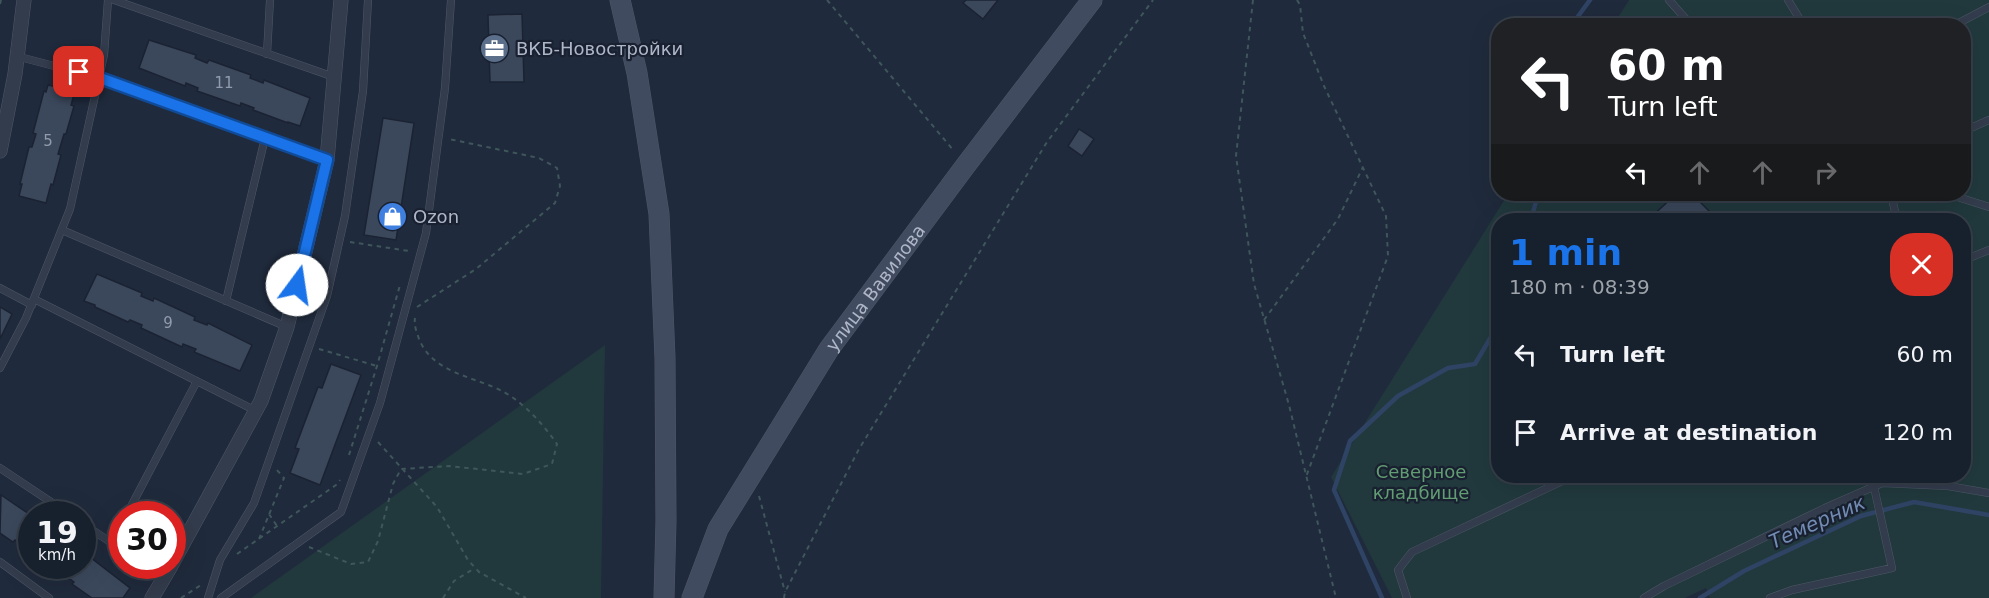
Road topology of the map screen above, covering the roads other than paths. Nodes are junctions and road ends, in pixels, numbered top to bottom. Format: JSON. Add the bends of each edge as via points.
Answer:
{"nodes":[{"id":1,"x":24,"y":0,"type":"edge"},
{"id":2,"x":108,"y":0,"type":"edge"},
{"id":3,"x":114,"y":0,"type":"edge"},
{"id":4,"x":270,"y":0,"type":"edge"},
{"id":5,"x":341,"y":0,"type":"edge"},
{"id":6,"x":368,"y":0,"type":"edge"},
{"id":7,"x":451,"y":0,"type":"edge"},
{"id":8,"x":620,"y":0,"type":"edge"},
{"id":9,"x":1092,"y":0,"type":"edge"},
{"id":10,"x":1668,"y":0,"type":"edge"},
{"id":11,"x":1788,"y":0,"type":"edge"},
{"id":12,"x":1989,"y":7,"type":"edge"},
{"id":13,"x":1685,"y":18,"type":"edge"},
{"id":14,"x":1799,"y":18,"type":"edge"},
{"id":15,"x":1968,"y":18,"type":"edge"},
{"id":16,"x":267,"y":54,"type":"junction"},
{"id":17,"x":16,"y":56,"type":"junction"},
{"id":18,"x":334,"y":77,"type":"junction"},
{"id":19,"x":100,"y":78,"type":"junction"},
{"id":20,"x":1989,"y":120,"type":"edge"},
{"id":21,"x":1971,"y":128,"type":"edge"},
{"id":22,"x":265,"y":138,"type":"junction"},
{"id":23,"x":0,"y":151,"type":"edge"},
{"id":24,"x":327,"y":160,"type":"junction"},
{"id":25,"x":1970,"y":201,"type":"edge"},
{"id":26,"x":1989,"y":207,"type":"edge"},
{"id":27,"x":62,"y":230,"type":"junction"},
{"id":28,"x":1989,"y":250,"type":"edge"},
{"id":29,"x":1971,"y":257,"type":"edge"},
{"id":30,"x":0,"y":288,"type":"edge"},
{"id":31,"x":226,"y":301,"type":"junction"},
{"id":32,"x":33,"y":302,"type":"junction"},
{"id":33,"x":287,"y":327,"type":"junction"},
{"id":34,"x":0,"y":368,"type":"edge"},
{"id":35,"x":197,"y":381,"type":"junction"},
{"id":36,"x":256,"y":411,"type":"junction"},
{"id":37,"x":0,"y":468,"type":"edge"},
{"id":38,"x":1558,"y":483,"type":"edge"},
{"id":39,"x":1874,"y":487,"type":"junction"},
{"id":40,"x":1989,"y":494,"type":"edge"},
{"id":41,"x":50,"y":501,"type":"edge"},
{"id":42,"x":134,"y":501,"type":"edge"},
{"id":43,"x":186,"y":539,"type":"edge"},
{"id":44,"x":0,"y":562,"type":"edge"},
{"id":45,"x":163,"y":579,"type":"edge"},
{"id":46,"x":49,"y":598,"type":"edge"},
{"id":47,"x":152,"y":598,"type":"edge"},
{"id":48,"x":208,"y":598,"type":"edge"},
{"id":49,"x":221,"y":598,"type":"edge"},
{"id":50,"x":664,"y":598,"type":"edge"},
{"id":51,"x":692,"y":598,"type":"edge"},
{"id":52,"x":1407,"y":598,"type":"edge"},
{"id":53,"x":1644,"y":598,"type":"edge"},
{"id":54,"x":1770,"y":598,"type":"edge"}],
"edges":[{"from":1,"to":17,"type":"street"},
{"from":2,"to":19,"type":"lane"},
{"from":3,"to":16,"type":"lane"},
{"from":4,"to":16,"type":"lane"},
{"from":5,"to":18,"type":"street"},
{"from":6,"to":48,"type":"lane","via":[[363,91],[345,216],[327,296],[254,503],[220,560]]},
{"from":7,"to":49,"type":"lane","via":[[445,88],[426,233],[380,403],[341,512]]},
{"from":8,"to":50,"type":"street","via":[[637,73],[659,214],[665,358]]},
{"from":9,"to":51,"type":"street","name":"улица Вавилова","via":[[829,350],[718,529]]},
{"from":10,"to":13,"type":"lane"},
{"from":11,"to":14,"type":"lane"},
{"from":12,"to":15,"type":"lane"},
{"from":16,"to":18,"type":"lane"},
{"from":17,"to":19,"type":"lane"},
{"from":17,"to":23,"type":"street"},
{"from":18,"to":24,"type":"street"},
{"from":19,"to":22,"type":"lane"},
{"from":19,"to":27,"type":"lane"},
{"from":20,"to":21,"type":"lane"},
{"from":22,"to":24,"type":"lane"},
{"from":22,"to":31,"type":"lane"},
{"from":24,"to":33,"type":"street"},
{"from":25,"to":26,"type":"lane"},
{"from":27,"to":31,"type":"lane"},
{"from":27,"to":32,"type":"lane"},
{"from":28,"to":29,"type":"lane"},
{"from":30,"to":32,"type":"lane"},
{"from":31,"to":33,"type":"lane"},
{"from":32,"to":34,"type":"lane"},
{"from":32,"to":35,"type":"lane"},
{"from":33,"to":36,"type":"street"},
{"from":35,"to":36,"type":"lane"},
{"from":35,"to":42,"type":"lane"},
{"from":36,"to":43,"type":"street"},
{"from":37,"to":41,"type":"lane"},
{"from":38,"to":52,"type":"lane","via":[[1412,552],[1398,570]]},
{"from":39,"to":40,"type":"lane","via":[[1882,483],[1948,486]]},
{"from":39,"to":53,"type":"lane"},
{"from":39,"to":54,"type":"lane","via":[[1892,568]]},
{"from":44,"to":46,"type":"lane"},
{"from":45,"to":47,"type":"street"}]}
